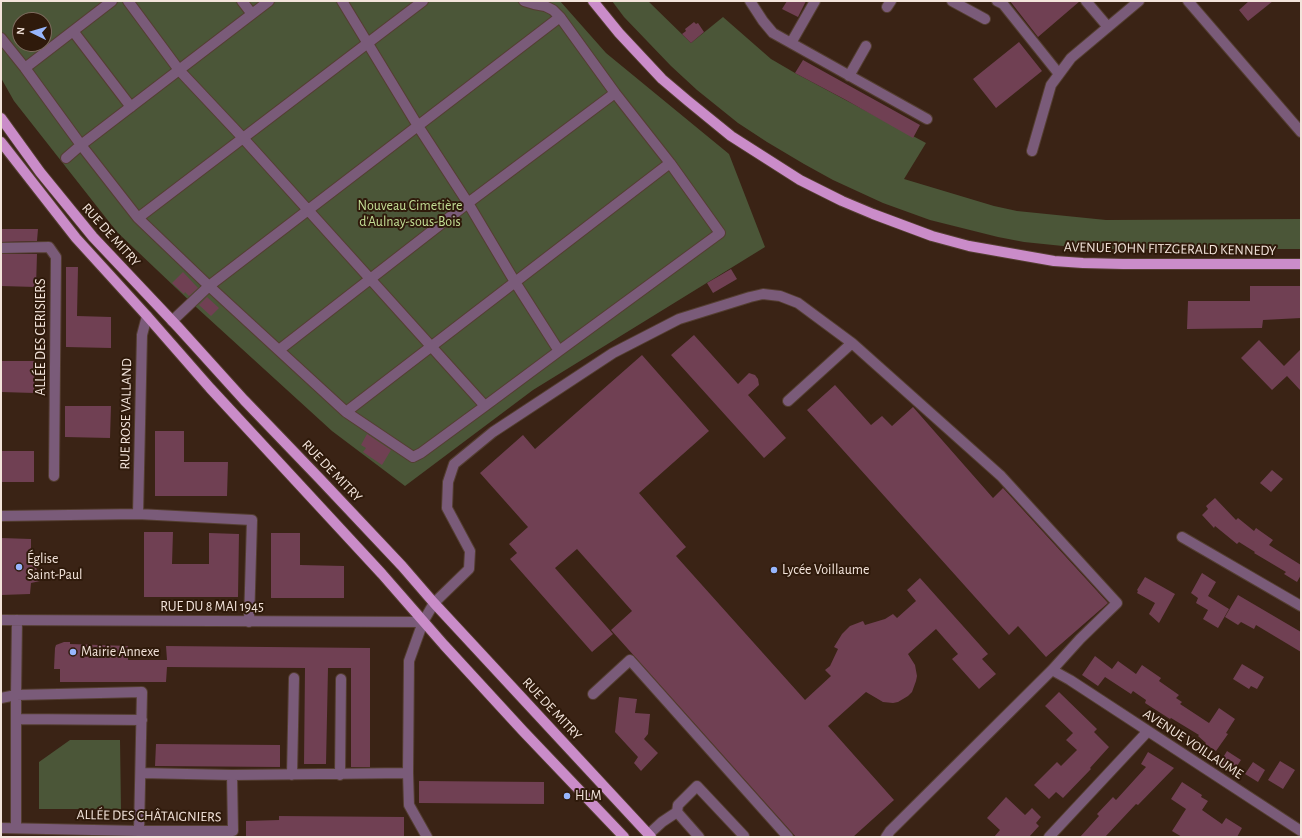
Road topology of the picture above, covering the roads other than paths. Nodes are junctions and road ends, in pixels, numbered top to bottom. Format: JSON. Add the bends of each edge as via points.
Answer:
{"nodes":[{"id":1,"x":112,"y":1,"type":"edge"},
{"id":2,"x":128,"y":1,"type":"edge"},
{"id":3,"x":242,"y":1,"type":"edge"},
{"id":4,"x":269,"y":1,"type":"edge"},
{"id":5,"x":342,"y":1,"type":"edge"},
{"id":6,"x":423,"y":1,"type":"edge"},
{"id":7,"x":524,"y":1,"type":"edge"},
{"id":8,"x":593,"y":1,"type":"edge"},
{"id":9,"x":750,"y":1,"type":"edge"},
{"id":10,"x":815,"y":1,"type":"edge"},
{"id":11,"x":952,"y":1,"type":"edge"},
{"id":12,"x":997,"y":1,"type":"edge"},
{"id":13,"x":1086,"y":1,"type":"edge"},
{"id":14,"x":1139,"y":1,"type":"edge"},
{"id":15,"x":1188,"y":1,"type":"edge"},
{"id":16,"x":252,"y":14,"type":"junction"},
{"id":17,"x":560,"y":18,"type":"junction"},
{"id":18,"x":985,"y":19,"type":"dead end"},
{"id":19,"x":1108,"y":27,"type":"junction"},
{"id":20,"x":73,"y":31,"type":"junction"},
{"id":21,"x":1,"y":38,"type":"edge"},
{"id":22,"x":368,"y":42,"type":"junction"},
{"id":23,"x":791,"y":43,"type":"junction"},
{"id":24,"x":866,"y":46,"type":"dead end"},
{"id":25,"x":25,"y":68,"type":"junction"},
{"id":26,"x":179,"y":70,"type":"junction"},
{"id":27,"x":1059,"y":74,"type":"junction"},
{"id":28,"x":849,"y":76,"type":"junction"},
{"id":29,"x":615,"y":93,"type":"junction"},
{"id":30,"x":131,"y":107,"type":"junction"},
{"id":31,"x":1,"y":118,"type":"edge"},
{"id":32,"x":927,"y":119,"type":"dead end"},
{"id":33,"x":418,"y":126,"type":"junction"},
{"id":34,"x":1301,"y":132,"type":"edge"},
{"id":35,"x":242,"y":138,"type":"junction"},
{"id":36,"x":1,"y":142,"type":"edge"},
{"id":37,"x":81,"y":145,"type":"junction"},
{"id":38,"x":1032,"y":150,"type":"dead end"},
{"id":39,"x":66,"y":158,"type":"dead end"},
{"id":40,"x":670,"y":163,"type":"junction"},
{"id":41,"x":468,"y":203,"type":"junction"},
{"id":42,"x":307,"y":210,"type":"junction"},
{"id":43,"x":138,"y":218,"type":"junction"},
{"id":44,"x":1,"y":248,"type":"edge"},
{"id":45,"x":1301,"y":264,"type":"edge"},
{"id":46,"x":370,"y":279,"type":"junction"},
{"id":47,"x":515,"y":282,"type":"junction"},
{"id":48,"x":209,"y":286,"type":"junction"},
{"id":49,"x":147,"y":316,"type":"junction"},
{"id":50,"x":172,"y":321,"type":"junction"},
{"id":51,"x":852,"y":343,"type":"junction"},
{"id":52,"x":430,"y":346,"type":"junction"},
{"id":53,"x":278,"y":350,"type":"junction"},
{"id":54,"x":559,"y":351,"type":"junction"},
{"id":55,"x":788,"y":401,"type":"dead end"},
{"id":56,"x":486,"y":406,"type":"junction"},
{"id":57,"x":346,"y":412,"type":"junction"},
{"id":58,"x":54,"y":476,"type":"dead end"},
{"id":59,"x":138,"y":514,"type":"junction"},
{"id":60,"x":1,"y":516,"type":"edge"},
{"id":61,"x":1182,"y":537,"type":"dead end"},
{"id":62,"x":434,"y":603,"type":"junction"},
{"id":63,"x":1301,"y":606,"type":"edge"},
{"id":64,"x":1,"y":620,"type":"edge"},
{"id":65,"x":17,"y":620,"type":"junction"},
{"id":66,"x":249,"y":622,"type":"junction"},
{"id":67,"x":423,"y":622,"type":"junction"},
{"id":68,"x":1052,"y":670,"type":"junction"},
{"id":69,"x":294,"y":678,"type":"dead end"},
{"id":70,"x":341,"y":679,"type":"dead end"},
{"id":71,"x":593,"y":694,"type":"dead end"},
{"id":72,"x":16,"y":695,"type":"junction"},
{"id":73,"x":1,"y":698,"type":"edge"},
{"id":74,"x":16,"y":718,"type":"junction"},
{"id":75,"x":142,"y":720,"type":"junction"},
{"id":76,"x":1148,"y":732,"type":"junction"},
{"id":77,"x":141,"y":773,"type":"junction"},
{"id":78,"x":408,"y":773,"type":"junction"},
{"id":79,"x":232,"y":775,"type":"junction"},
{"id":80,"x":292,"y":775,"type":"junction"},
{"id":81,"x":340,"y":775,"type":"junction"},
{"id":82,"x":677,"y":812,"type":"junction"},
{"id":83,"x":1,"y":828,"type":"edge"},
{"id":84,"x":16,"y":828,"type":"junction"},
{"id":85,"x":139,"y":831,"type":"junction"},
{"id":86,"x":1301,"y":832,"type":"edge"},
{"id":87,"x":232,"y":834,"type":"edge"},
{"id":88,"x":650,"y":836,"type":"edge"},
{"id":89,"x":744,"y":836,"type":"dead end"},
{"id":90,"x":427,"y":837,"type":"edge"},
{"id":91,"x":624,"y":837,"type":"edge"},
{"id":92,"x":700,"y":837,"type":"edge"},
{"id":93,"x":788,"y":837,"type":"edge"},
{"id":94,"x":886,"y":837,"type":"edge"},
{"id":95,"x":1049,"y":837,"type":"edge"},
{"id":96,"x":1297,"y":837,"type":"edge"}],
"edges":[{"from":1,"to":20,"type":"street"},
{"from":2,"to":26,"type":"street"},
{"from":3,"to":16,"type":"street"},
{"from":4,"to":16,"type":"street"},
{"from":5,"to":22,"type":"street"},
{"from":6,"to":22,"type":"street"},
{"from":7,"to":17,"type":"street","via":[[545,6]]},
{"from":8,"to":45,"type":"main road","name":"AVENUE JOHN FITZGERALD KENNEDY","via":[[662,79],[731,136],[800,180],[842,201],[932,236],[969,246],[1054,261],[1123,264]]},
{"from":9,"to":23,"type":"street","via":[[773,33]]},
{"from":10,"to":23,"type":"street"},
{"from":11,"to":18,"type":"street"},
{"from":12,"to":27,"type":"street","via":[[1003,4]]},
{"from":13,"to":19,"type":"street"},
{"from":14,"to":19,"type":"street"},
{"from":15,"to":34,"type":"street"},
{"from":16,"to":26,"type":"street"},
{"from":17,"to":29,"type":"street"},
{"from":17,"to":33,"type":"street"},
{"from":19,"to":27,"type":"street","via":[[1071,58]]},
{"from":20,"to":25,"type":"street"},
{"from":20,"to":30,"type":"street"},
{"from":21,"to":25,"type":"street"},
{"from":22,"to":33,"type":"street"},
{"from":22,"to":35,"type":"street"},
{"from":23,"to":28,"type":"street"},
{"from":24,"to":28,"type":"street"},
{"from":25,"to":37,"type":"street"},
{"from":26,"to":30,"type":"street"},
{"from":26,"to":35,"type":"street"},
{"from":27,"to":38,"type":"street","via":[[1051,85]]},
{"from":28,"to":32,"type":"street"},
{"from":29,"to":40,"type":"street"},
{"from":29,"to":41,"type":"street"},
{"from":30,"to":37,"type":"street"},
{"from":31,"to":50,"type":"main road","name":"RUE DE MITRY","via":[[40,172],[93,237]]},
{"from":33,"to":41,"type":"street"},
{"from":33,"to":42,"type":"street"},
{"from":35,"to":42,"type":"street"},
{"from":35,"to":43,"type":"street"},
{"from":36,"to":49,"type":"main road","name":"RUE DE MITRY","via":[[76,238]]},
{"from":37,"to":39,"type":"street"},
{"from":37,"to":43,"type":"street"},
{"from":40,"to":47,"type":"street"},
{"from":40,"to":54,"type":"street","via":[[720,233]]},
{"from":41,"to":46,"type":"street"},
{"from":41,"to":47,"type":"street"},
{"from":42,"to":46,"type":"street"},
{"from":42,"to":48,"type":"street"},
{"from":43,"to":48,"type":"street"},
{"from":44,"to":58,"type":"street","name":"ALLÉE DES CERISIERS","via":[[49,247],[56,257]]},
{"from":46,"to":52,"type":"street"},
{"from":46,"to":53,"type":"street"},
{"from":47,"to":52,"type":"street"},
{"from":47,"to":54,"type":"street"},
{"from":48,"to":50,"type":"street"},
{"from":48,"to":53,"type":"street"},
{"from":49,"to":59,"type":"street","name":"RUE ROSE VALLAND","via":[[142,335]]},
{"from":49,"to":67,"type":"main road","name":"RUE DE MITRY"},
{"from":50,"to":62,"type":"main road","name":"RUE DE MITRY"},
{"from":51,"to":55,"type":"street"},
{"from":51,"to":62,"type":"street","via":[[798,303],[780,296],[763,294],[679,319],[613,353],[493,432],[454,464],[448,482],[447,508],[470,551],[469,569]]},
{"from":51,"to":68,"type":"street","via":[[1001,476],[1117,603]]},
{"from":52,"to":56,"type":"street"},
{"from":52,"to":57,"type":"street"},
{"from":53,"to":57,"type":"street"},
{"from":54,"to":56,"type":"street"},
{"from":56,"to":57,"type":"street","via":[[413,457]]},
{"from":59,"to":60,"type":"street"},
{"from":59,"to":66,"type":"street","via":[[252,520]]},
{"from":61,"to":63,"type":"street"},
{"from":62,"to":67,"type":"street"},
{"from":62,"to":88,"type":"main road","name":"RUE DE MITRY"},
{"from":64,"to":65,"type":"street","name":"RUE DU 8 MAI 1945"},
{"from":65,"to":66,"type":"street","name":"RUE DU 8 MAI 1945"},
{"from":65,"to":72,"type":"street"},
{"from":66,"to":67,"type":"street","name":"RUE DU 8 MAI 1945"},
{"from":67,"to":78,"type":"street","via":[[409,661]]},
{"from":67,"to":91,"type":"main road","name":"RUE DE MITRY"},
{"from":68,"to":76,"type":"street","name":"AVENUE VOILLAUME"},
{"from":68,"to":94,"type":"street"},
{"from":69,"to":80,"type":"street"},
{"from":70,"to":81,"type":"street"},
{"from":71,"to":93,"type":"street","via":[[630,660]]},
{"from":72,"to":73,"type":"street"},
{"from":72,"to":74,"type":"street"},
{"from":72,"to":75,"type":"street","via":[[142,692]]},
{"from":74,"to":75,"type":"street"},
{"from":74,"to":84,"type":"street"},
{"from":75,"to":77,"type":"street"},
{"from":76,"to":86,"type":"street","name":"AVENUE VOILLAUME"},
{"from":76,"to":95,"type":"street"},
{"from":77,"to":79,"type":"street"},
{"from":77,"to":85,"type":"street"},
{"from":78,"to":81,"type":"street"},
{"from":78,"to":90,"type":"street","via":[[410,805]]},
{"from":79,"to":80,"type":"street"},
{"from":79,"to":87,"type":"street","name":"ALLÉE DES CHÂTAIGNIERS"},
{"from":80,"to":81,"type":"street"},
{"from":82,"to":88,"type":"street","via":[[662,822]]},
{"from":82,"to":89,"type":"street","via":[[678,805],[697,786]]},
{"from":82,"to":92,"type":"street"},
{"from":83,"to":84,"type":"street","name":"ALLÉE DES CHÂTAIGNIERS"},
{"from":84,"to":85,"type":"street","name":"ALLÉE DES CHÂTAIGNIERS"},
{"from":85,"to":87,"type":"street","name":"ALLÉE DES CHÂTAIGNIERS"},
{"from":86,"to":96,"type":"street"}]}
